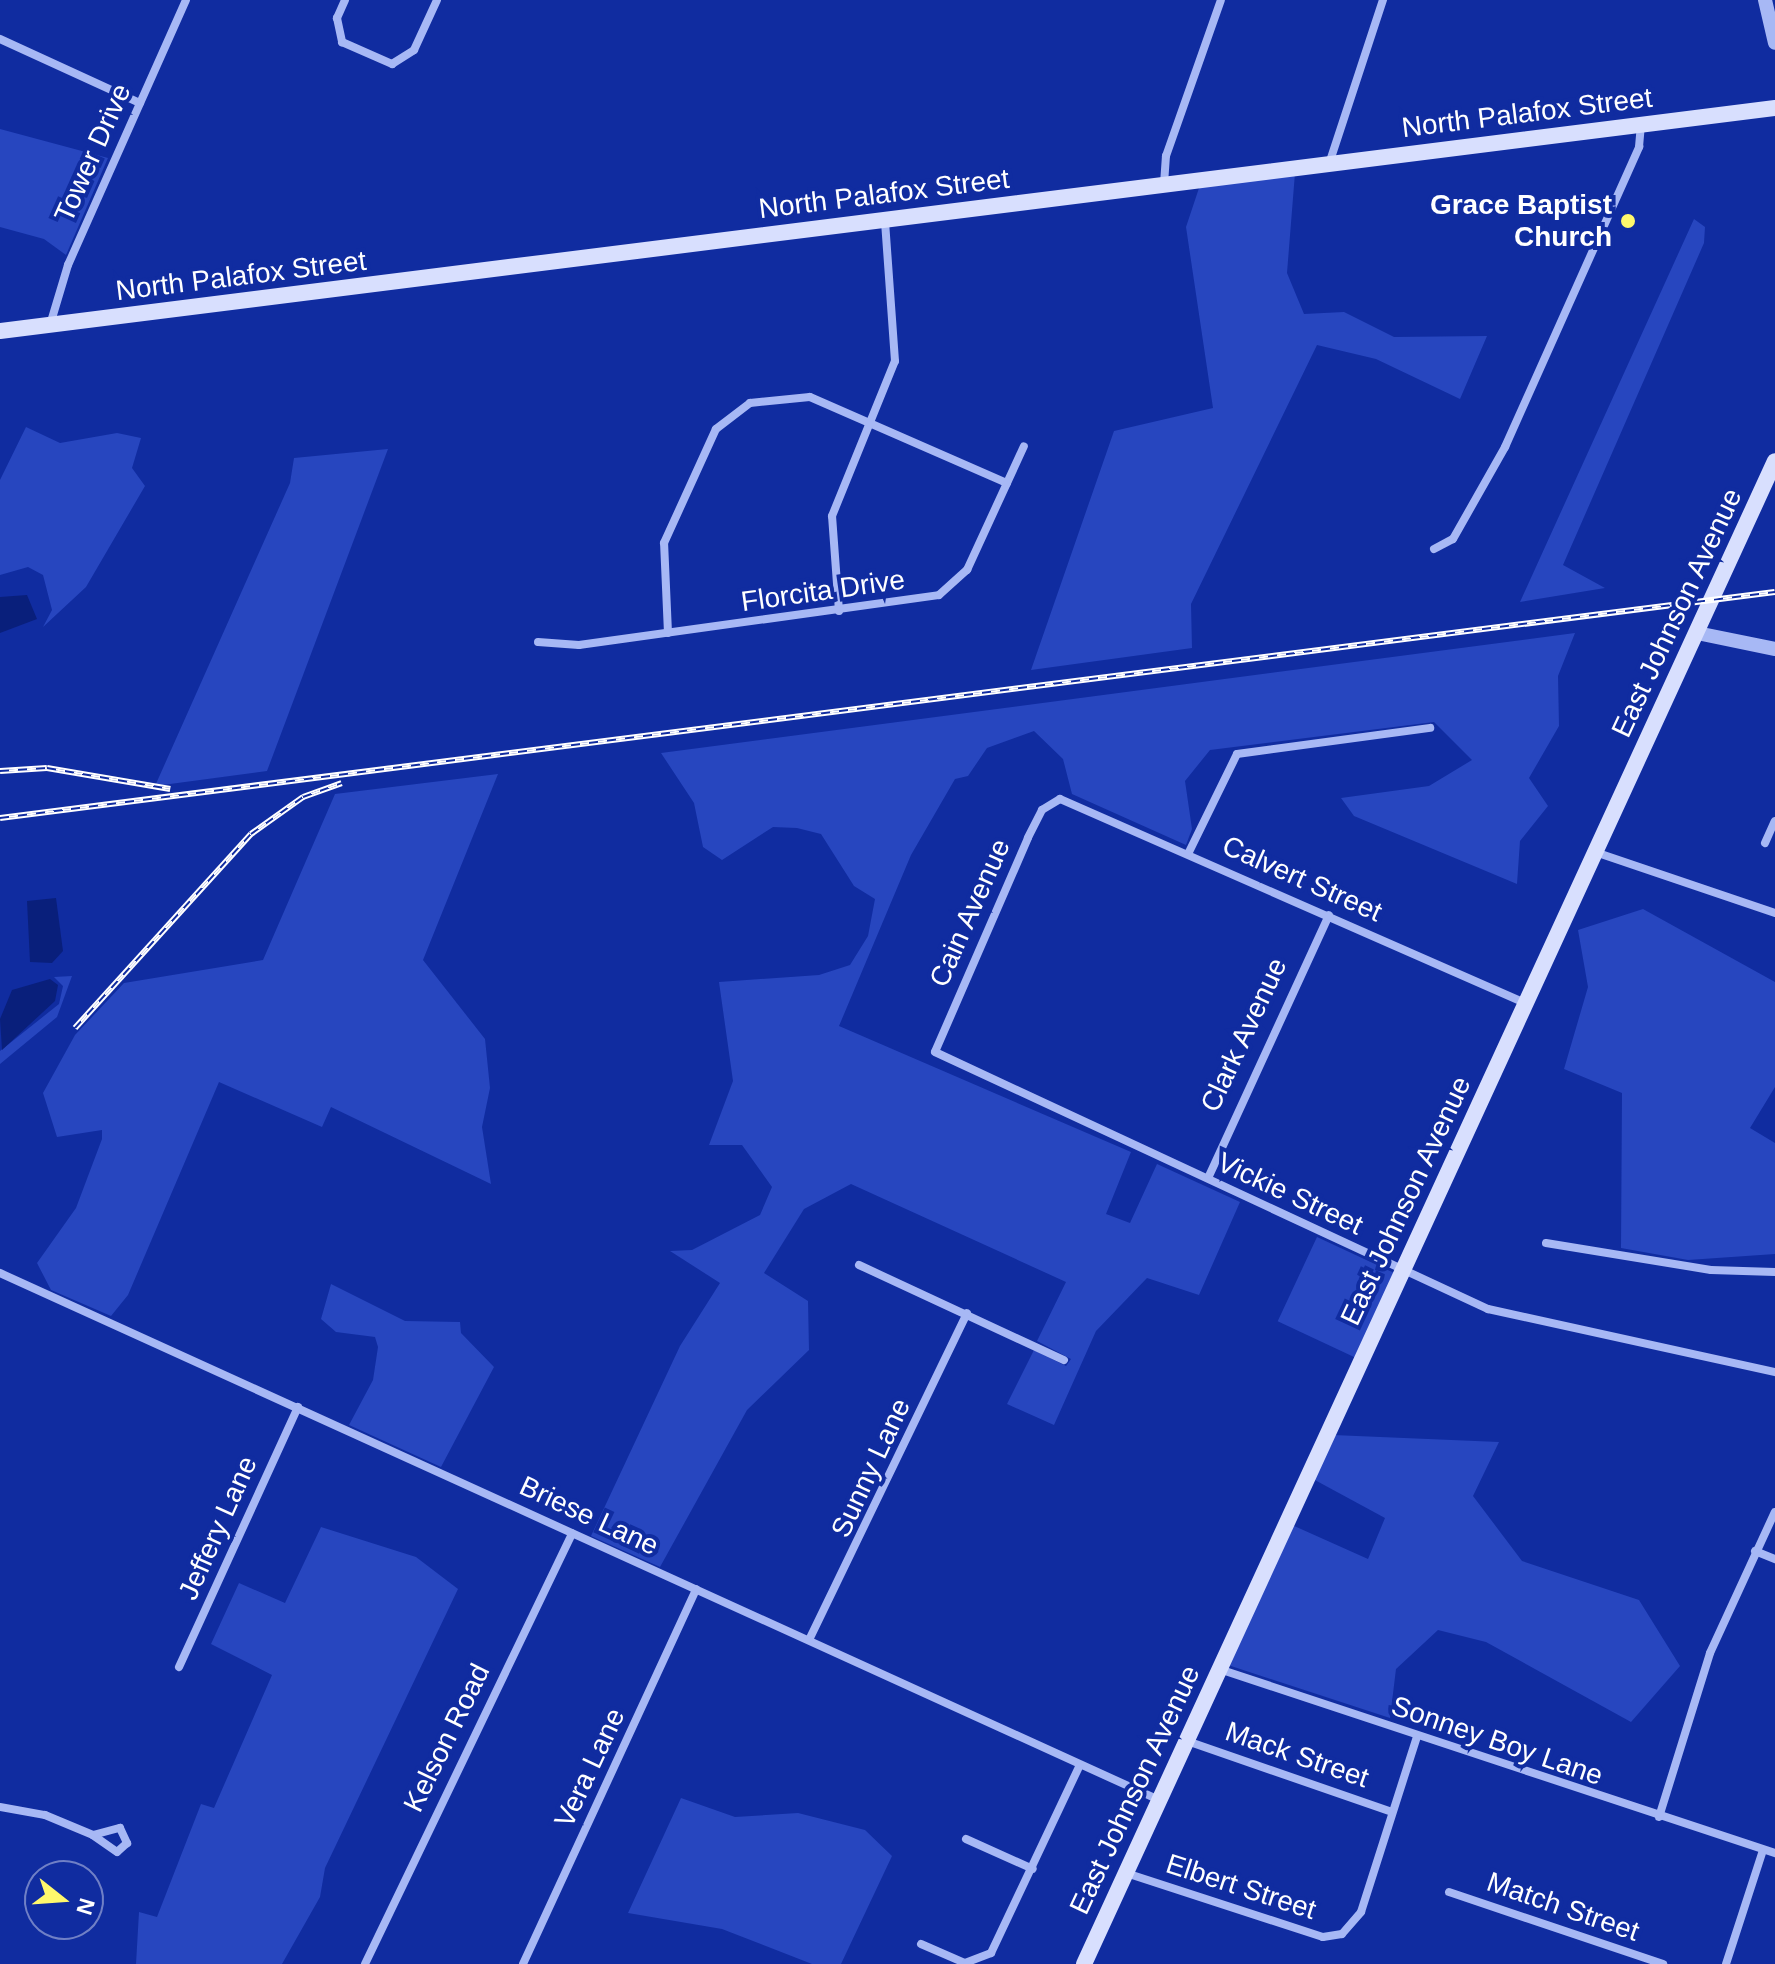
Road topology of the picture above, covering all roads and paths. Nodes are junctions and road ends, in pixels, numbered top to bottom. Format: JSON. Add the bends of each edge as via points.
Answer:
{"nodes":[{"id":1,"x":186,"y":0,"type":"edge"},
{"id":2,"x":345,"y":0,"type":"edge"},
{"id":3,"x":437,"y":0,"type":"edge"},
{"id":4,"x":1221,"y":0,"type":"edge"},
{"id":5,"x":1383,"y":0,"type":"edge"},
{"id":6,"x":1765,"y":0,"type":"edge"},
{"id":7,"x":0,"y":39,"type":"edge"},
{"id":8,"x":1775,"y":43,"type":"edge"},
{"id":9,"x":140,"y":103,"type":"junction"},
{"id":10,"x":1775,"y":108,"type":"edge"},
{"id":11,"x":1641,"y":125,"type":"junction"},
{"id":12,"x":1329,"y":164,"type":"junction"},
{"id":13,"x":1164,"y":185,"type":"junction"},
{"id":14,"x":885,"y":220,"type":"junction"},
{"id":15,"x":50,"y":326,"type":"junction"},
{"id":16,"x":0,"y":331,"type":"edge"},
{"id":17,"x":876,"y":420,"type":"junction"},
{"id":18,"x":1024,"y":446,"type":"dead end"},
{"id":19,"x":1775,"y":461,"type":"edge"},
{"id":20,"x":1007,"y":483,"type":"junction"},
{"id":21,"x":1434,"y":549,"type":"dead end"},
{"id":22,"x":839,"y":611,"type":"junction"},
{"id":23,"x":668,"y":633,"type":"junction"},
{"id":24,"x":1697,"y":633,"type":"junction"},
{"id":25,"x":538,"y":642,"type":"dead end"},
{"id":26,"x":1775,"y":649,"type":"edge"},
{"id":27,"x":1430,"y":728,"type":"dead end"},
{"id":28,"x":1060,"y":799,"type":"joint"},
{"id":29,"x":1775,"y":821,"type":"edge"},
{"id":30,"x":1765,"y":843,"type":"dead end"},
{"id":31,"x":1189,"y":852,"type":"junction"},
{"id":32,"x":1595,"y":852,"type":"junction"},
{"id":33,"x":1775,"y":913,"type":"edge"},
{"id":34,"x":1329,"y":915,"type":"junction"},
{"id":35,"x":1525,"y":1003,"type":"junction"},
{"id":36,"x":937,"y":1056,"type":"joint"},
{"id":37,"x":1209,"y":1176,"type":"junction"},
{"id":38,"x":1546,"y":1243,"type":"dead end"},
{"id":39,"x":859,"y":1265,"type":"dead end"},
{"id":40,"x":1402,"y":1270,"type":"junction"},
{"id":41,"x":1775,"y":1272,"type":"edge"},
{"id":42,"x":0,"y":1273,"type":"edge"},
{"id":43,"x":967,"y":1313,"type":"junction"},
{"id":44,"x":1064,"y":1360,"type":"dead end"},
{"id":45,"x":1775,"y":1372,"type":"edge"},
{"id":46,"x":298,"y":1407,"type":"junction"},
{"id":47,"x":1775,"y":1512,"type":"edge"},
{"id":48,"x":572,"y":1533,"type":"junction"},
{"id":49,"x":1755,"y":1551,"type":"junction"},
{"id":50,"x":1775,"y":1559,"type":"edge"},
{"id":51,"x":696,"y":1589,"type":"junction"},
{"id":52,"x":809,"y":1640,"type":"junction"},
{"id":53,"x":179,"y":1667,"type":"dead end"},
{"id":54,"x":1219,"y":1669,"type":"junction"},
{"id":55,"x":1417,"y":1737,"type":"junction"},
{"id":56,"x":1187,"y":1741,"type":"junction"},
{"id":57,"x":1080,"y":1765,"type":"junction"},
{"id":58,"x":1159,"y":1800,"type":"junction"},
{"id":59,"x":0,"y":1807,"type":"edge"},
{"id":60,"x":1392,"y":1812,"type":"junction"},
{"id":61,"x":1659,"y":1817,"type":"junction"},
{"id":62,"x":93,"y":1835,"type":"dead end"},
{"id":63,"x":966,"y":1839,"type":"dead end"},
{"id":64,"x":1763,"y":1850,"type":"junction"},
{"id":65,"x":1775,"y":1853,"type":"edge"},
{"id":66,"x":1033,"y":1869,"type":"junction"},
{"id":67,"x":1126,"y":1873,"type":"junction"},
{"id":68,"x":1449,"y":1892,"type":"dead end"},
{"id":69,"x":921,"y":1944,"type":"dead end"},
{"id":70,"x":365,"y":1964,"type":"edge"},
{"id":71,"x":523,"y":1964,"type":"edge"},
{"id":72,"x":1084,"y":1964,"type":"edge"},
{"id":73,"x":1663,"y":1964,"type":"edge"},
{"id":74,"x":1726,"y":1964,"type":"edge"}],
"edges":[{"from":1,"to":9,"type":"street","name":"Tower Drive"},
{"from":2,"to":3,"type":"street","via":[[336,27],[342,42],[392,64],[414,50]]},
{"from":4,"to":13,"type":"street","via":[[1166,156]]},
{"from":5,"to":12,"type":"street"},
{"from":6,"to":8,"type":"street"},
{"from":7,"to":9,"type":"street"},
{"from":9,"to":15,"type":"street","name":"Tower Drive","via":[[68,265]]},
{"from":10,"to":11,"type":"main road","name":"North Palafox Street"},
{"from":11,"to":12,"type":"main road","name":"North Palafox Street"},
{"from":11,"to":21,"type":"street","via":[[1639,147],[1505,447],[1453,539]]},
{"from":12,"to":13,"type":"main road","name":"North Palafox Street"},
{"from":13,"to":14,"type":"main road","name":"North Palafox Street"},
{"from":14,"to":15,"type":"main road","name":"North Palafox Street"},
{"from":14,"to":17,"type":"street","via":[[896,340]]},
{"from":15,"to":16,"type":"main road","name":"North Palafox Street"},
{"from":17,"to":20,"type":"street"},
{"from":17,"to":22,"type":"street","via":[[832,516]]},
{"from":17,"to":23,"type":"street","via":[[794,395],[764,397],[725,418],[664,543]]},
{"from":18,"to":20,"type":"street","name":"Florcita Drive"},
{"from":19,"to":24,"type":"main road","name":"East Johnson Avenue"},
{"from":20,"to":22,"type":"street","name":"Florcita Drive","via":[[967,570],[950,589]]},
{"from":22,"to":23,"type":"street","name":"Florcita Drive"},
{"from":23,"to":25,"type":"street","name":"Florcita Drive","via":[[569,646]]},
{"from":24,"to":26,"type":"street"},
{"from":24,"to":32,"type":"main road","name":"East Johnson Avenue"},
{"from":27,"to":31,"type":"street","via":[[1237,754]]},
{"from":28,"to":31,"type":"street","name":"Calvert Street"},
{"from":28,"to":36,"type":"street","name":"Cain Avenue","via":[[1042,810],[1028,838]]},
{"from":29,"to":30,"type":"street"},
{"from":31,"to":34,"type":"street","name":"Calvert Street"},
{"from":32,"to":33,"type":"street"},
{"from":32,"to":35,"type":"main road","name":"East Johnson Avenue"},
{"from":34,"to":35,"type":"street","name":"Calvert Street"},
{"from":34,"to":37,"type":"street","name":"Clark Avenue"},
{"from":35,"to":40,"type":"main road","name":"East Johnson Avenue"},
{"from":36,"to":37,"type":"street","name":"Vickie Street"},
{"from":37,"to":40,"type":"street","name":"Vickie Street"},
{"from":38,"to":41,"type":"street","via":[[1711,1270]]},
{"from":39,"to":43,"type":"street"},
{"from":40,"to":45,"type":"street","name":"Vickie Street","via":[[1488,1309]]},
{"from":40,"to":54,"type":"main road","name":"East Johnson Avenue"},
{"from":42,"to":46,"type":"street","name":"Briese Lane"},
{"from":43,"to":44,"type":"street"},
{"from":43,"to":52,"type":"street","name":"Sunny Lane"},
{"from":46,"to":48,"type":"street","name":"Briese Lane"},
{"from":46,"to":53,"type":"street","name":"Jeffery Lane"},
{"from":47,"to":49,"type":"street"},
{"from":48,"to":51,"type":"street","name":"Briese Lane"},
{"from":48,"to":70,"type":"street","name":"Kelson Road"},
{"from":49,"to":50,"type":"street"},
{"from":49,"to":61,"type":"street","via":[[1710,1653]]},
{"from":51,"to":52,"type":"street","name":"Briese Lane"},
{"from":51,"to":71,"type":"street","name":"Vera Lane"},
{"from":52,"to":57,"type":"street","name":"Briese Lane"},
{"from":54,"to":55,"type":"street","name":"Sonney Boy Lane"},
{"from":54,"to":56,"type":"main road","name":"East Johnson Avenue"},
{"from":55,"to":60,"type":"street"},
{"from":55,"to":61,"type":"street","name":"Sonney Boy Lane"},
{"from":56,"to":58,"type":"main road","name":"East Johnson Avenue"},
{"from":56,"to":60,"type":"street","name":"Mack Street"},
{"from":57,"to":58,"type":"street","name":"Briese Lane"},
{"from":57,"to":66,"type":"street"},
{"from":58,"to":67,"type":"main road","name":"East Johnson Avenue"},
{"from":59,"to":62,"type":"street","via":[[45,1815]]},
{"from":60,"to":67,"type":"street","name":"Elbert Street","via":[[1361,1912],[1342,1934],[1323,1937]]},
{"from":61,"to":64,"type":"street","name":"Sonney Boy Lane"},
{"from":63,"to":66,"type":"street"},
{"from":64,"to":65,"type":"street","name":"Sonney Boy Lane"},
{"from":64,"to":74,"type":"street"},
{"from":66,"to":69,"type":"street","via":[[984,1959],[956,1962]]},
{"from":67,"to":72,"type":"main road","name":"East Johnson Avenue"},
{"from":68,"to":73,"type":"street","name":"Match Street"}]}
